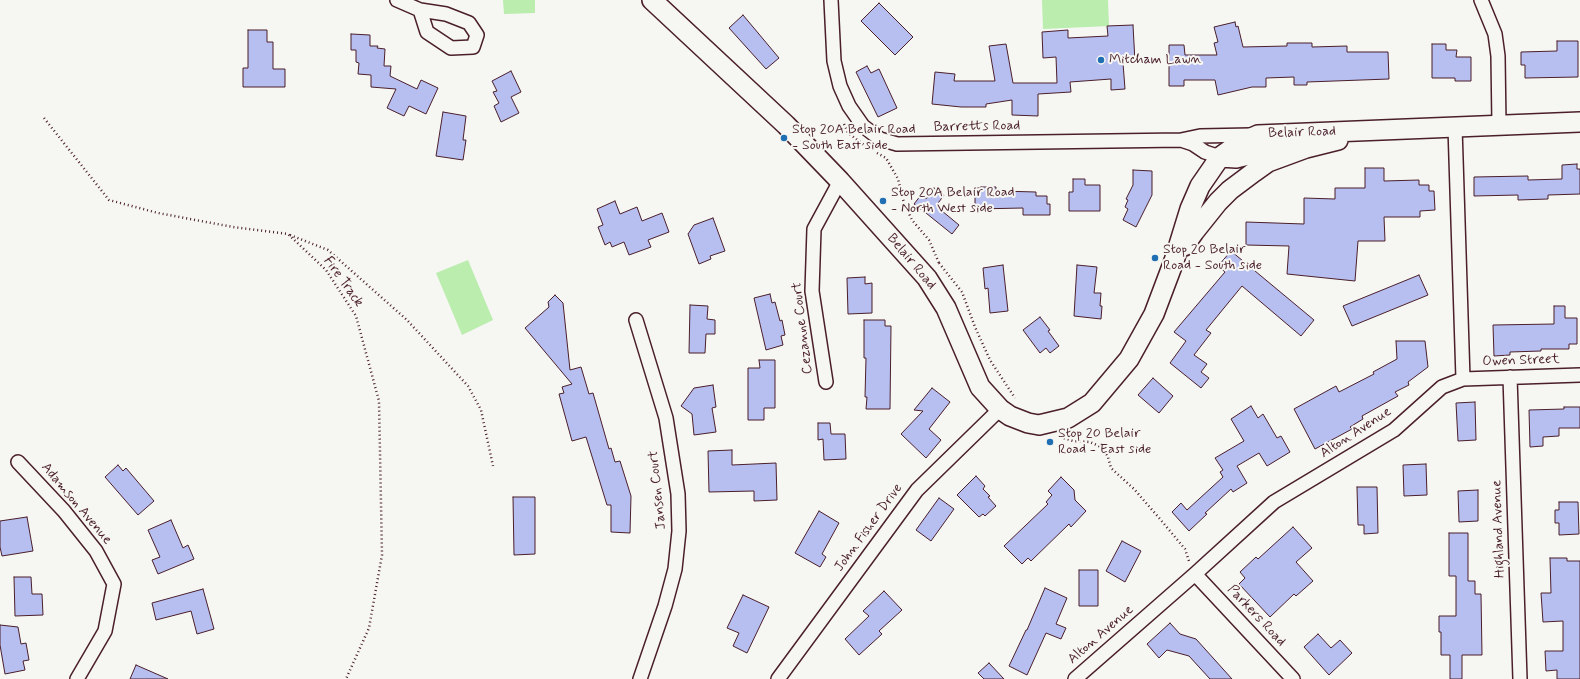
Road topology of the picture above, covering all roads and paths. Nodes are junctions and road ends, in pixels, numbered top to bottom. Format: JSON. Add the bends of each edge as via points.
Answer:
{"nodes":[{"id":1,"x":397,"y":0,"type":"edge"},
{"id":2,"x":652,"y":0,"type":"edge"},
{"id":3,"x":831,"y":0,"type":"edge"},
{"id":4,"x":1481,"y":0,"type":"edge"},
{"id":5,"x":420,"y":10,"type":"dead end"},
{"id":6,"x":44,"y":118,"type":"dead end"},
{"id":7,"x":842,"y":120,"type":"dead end"},
{"id":8,"x":1580,"y":122,"type":"edge"},
{"id":9,"x":1499,"y":125,"type":"junction"},
{"id":10,"x":1455,"y":127,"type":"junction"},
{"id":11,"x":1385,"y":130,"type":"junction"},
{"id":12,"x":1258,"y":134,"type":"junction"},
{"id":13,"x":1181,"y":140,"type":"junction"},
{"id":14,"x":1318,"y":145,"type":"junction"},
{"id":15,"x":870,"y":150,"type":"dead end"},
{"id":16,"x":876,"y":152,"type":"dead end"},
{"id":17,"x":1220,"y":157,"type":"junction"},
{"id":18,"x":840,"y":181,"type":"junction"},
{"id":19,"x":288,"y":234,"type":"junction"},
{"id":20,"x":1174,"y":261,"type":"junction"},
{"id":21,"x":939,"y":263,"type":"junction"},
{"id":22,"x":927,"y":278,"type":"junction"},
{"id":23,"x":636,"y":320,"type":"dead end"},
{"id":24,"x":1580,"y":375,"type":"edge"},
{"id":25,"x":1510,"y":377,"type":"junction"},
{"id":26,"x":1463,"y":379,"type":"junction"},
{"id":27,"x":826,"y":382,"type":"dead end"},
{"id":28,"x":1008,"y":404,"type":"junction"},
{"id":29,"x":1039,"y":424,"type":"junction"},
{"id":30,"x":18,"y":462,"type":"dead end"},
{"id":31,"x":493,"y":466,"type":"dead end"},
{"id":32,"x":1195,"y":574,"type":"junction"},
{"id":33,"x":77,"y":679,"type":"edge"},
{"id":34,"x":346,"y":679,"type":"edge"},
{"id":35,"x":640,"y":679,"type":"edge"},
{"id":36,"x":778,"y":679,"type":"edge"},
{"id":37,"x":1075,"y":679,"type":"edge"},
{"id":38,"x":1293,"y":679,"type":"edge"},
{"id":39,"x":1520,"y":679,"type":"edge"}],
"edges":[{"from":1,"to":5,"type":"street"},
{"from":2,"to":18,"type":"main road","name":"Belair Road","via":[[786,125]]},
{"from":3,"to":13,"type":"street","name":"Barretts Road","via":[[834,62],[840,86],[863,126],[880,138],[897,144]]},
{"from":4,"to":9,"type":"street","via":[[1494,34],[1498,56]]},
{"from":6,"to":19,"type":"path","via":[[109,200],[158,213]]},
{"from":7,"to":15,"type":"path","via":[[848,133]]},
{"from":8,"to":9,"type":"main road","name":"Belair Road"},
{"from":9,"to":10,"type":"main road","name":"Belair Road"},
{"from":10,"to":11,"type":"main road","name":"Belair Road"},
{"from":10,"to":26,"type":"street"},
{"from":11,"to":12,"type":"main road","name":"Belair Road"},
{"from":11,"to":14,"type":"main road","name":"Belair Road"},
{"from":12,"to":13,"type":"street","name":"Barretts Road","via":[[1200,136]]},
{"from":12,"to":17,"type":"main road","name":"Belair Road"},
{"from":13,"to":17,"type":"street","name":"Barretts Road"},
{"from":14,"to":17,"type":"main road","via":[[1275,145],[1236,158]]},
{"from":14,"to":20,"type":"main road","name":"Belair Road","via":[[1268,162],[1230,190],[1194,232]]},
{"from":16,"to":21,"type":"path","via":[[886,158],[898,179],[904,203],[912,220],[928,240]]},
{"from":17,"to":20,"type":"main road","name":"Belair Road","via":[[1200,186]]},
{"from":18,"to":22,"type":"main road","name":"Belair Road"},
{"from":18,"to":27,"type":"street","name":"Cezanne Court","via":[[814,229],[812,291]]},
{"from":19,"to":31,"type":"path","via":[[328,250],[407,320],[468,386],[481,410]]},
{"from":19,"to":34,"type":"path","name":"Fire Track","via":[[326,270],[356,316],[379,401],[382,555],[369,628]]},
{"from":20,"to":29,"type":"main road","name":"Belair Road","via":[[1154,314],[1129,359],[1092,403],[1068,418]]},
{"from":21,"to":22,"type":"path"},
{"from":21,"to":28,"type":"path","via":[[962,292]]},
{"from":22,"to":28,"type":"main road","name":"Belair Road","via":[[946,308],[980,386]]},
{"from":23,"to":35,"type":"street","name":"Jansen Court","via":[[666,418],[678,494],[679,531],[675,569]]},
{"from":24,"to":25,"type":"street","name":"Owen Street"},
{"from":25,"to":26,"type":"street","name":"Owen Street"},
{"from":25,"to":39,"type":"street","name":"Highland Avenue"},
{"from":26,"to":32,"type":"street","name":"Alton Avenue","via":[[1442,387],[1394,430],[1274,502]]},
{"from":28,"to":29,"type":"main road","name":"Belair Road","via":[[1010,416]]},
{"from":28,"to":36,"type":"street","name":"John Fisher Drive","via":[[917,490]]},
{"from":29,"to":32,"type":"path","via":[[1054,436],[1090,442],[1104,448],[1111,468],[1134,489],[1185,549]]},
{"from":30,"to":33,"type":"street","name":"Adamson Avenue","via":[[64,511],[96,551],[114,584],[105,631]]},
{"from":32,"to":37,"type":"street","name":"Alton Avenue"},
{"from":32,"to":38,"type":"street","name":"Parkers Road"}]}
